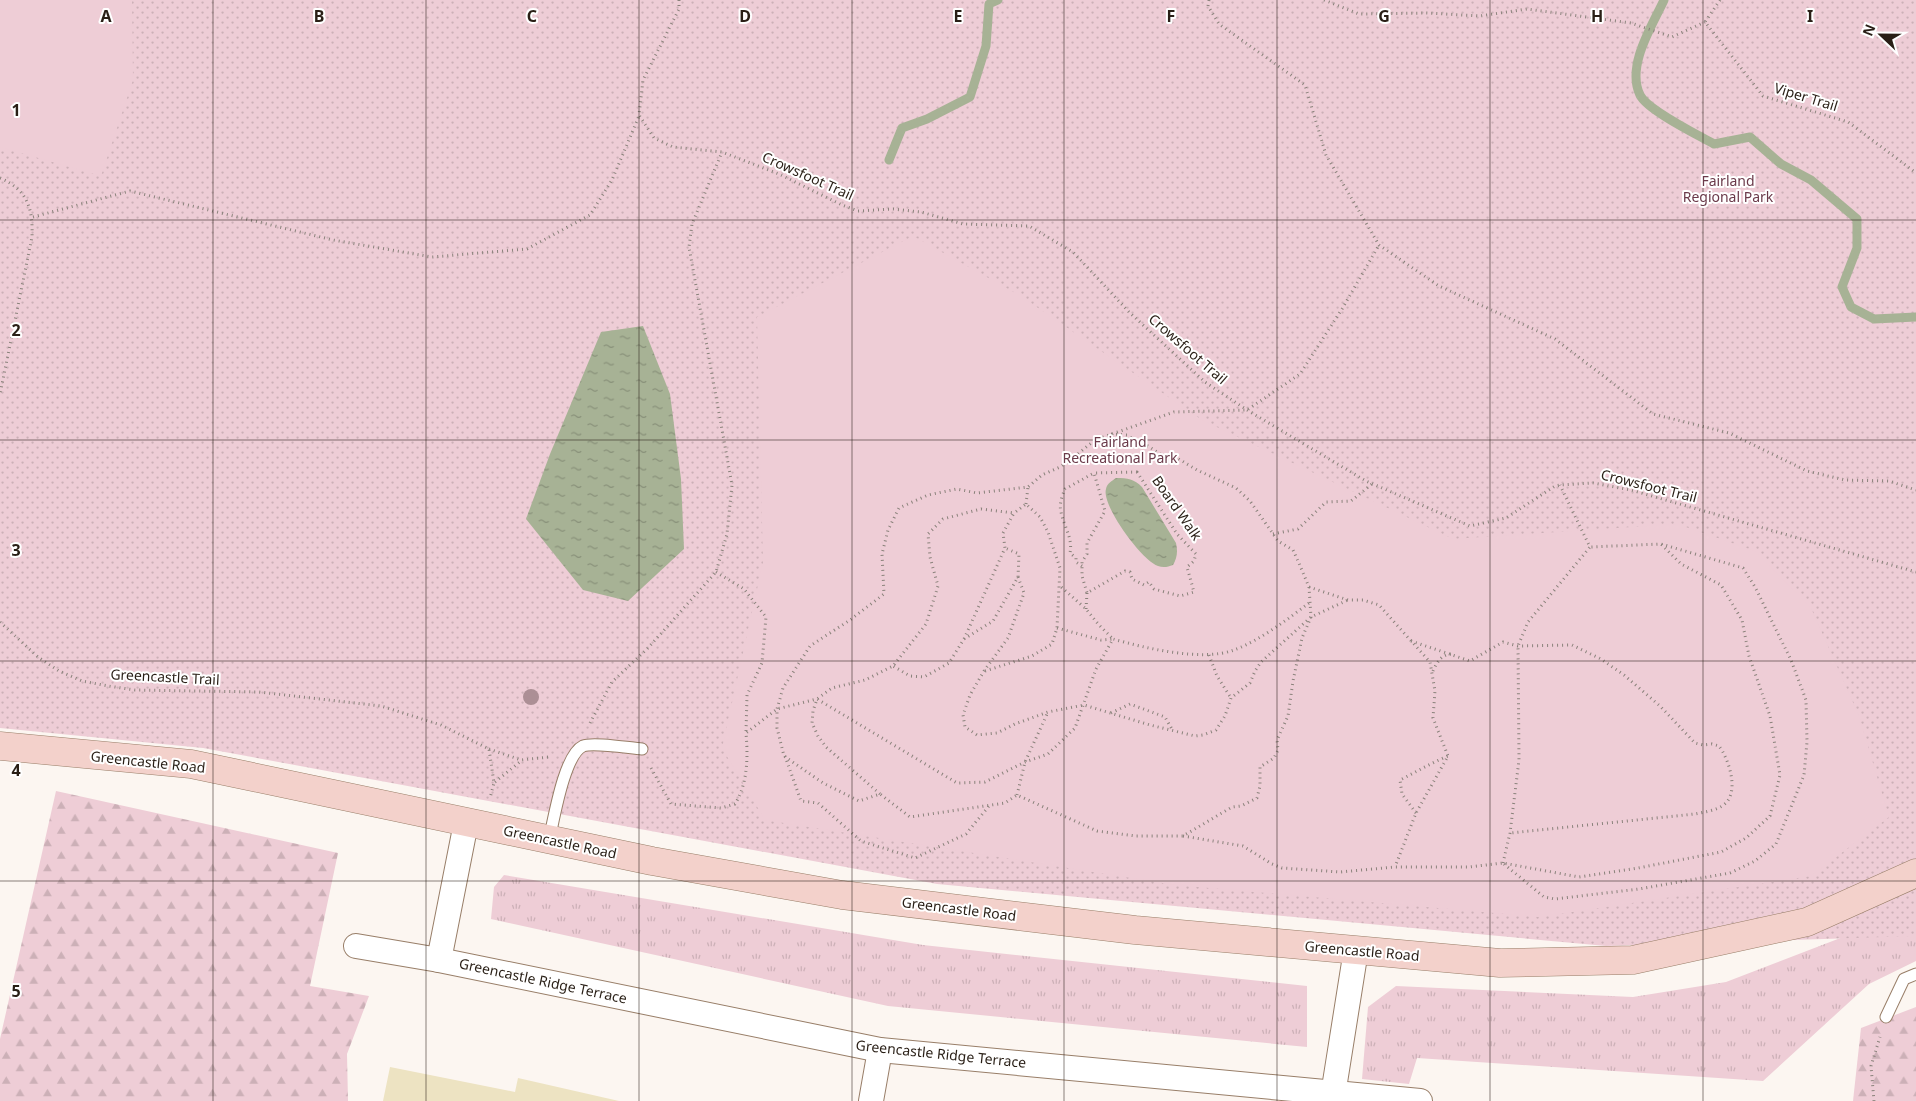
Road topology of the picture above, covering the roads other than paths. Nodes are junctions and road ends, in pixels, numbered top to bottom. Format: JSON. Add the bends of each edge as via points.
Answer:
{"nodes":[{"id":1,"x":0,"y":746,"type":"edge"},
{"id":2,"x":642,"y":750,"type":"road end"},
{"id":3,"x":474,"y":824,"type":"junction"},
{"id":4,"x":549,"y":840,"type":"junction"},
{"id":5,"x":1916,"y":873,"type":"edge"},
{"id":6,"x":356,"y":946,"type":"dead end"},
{"id":7,"x":1356,"y":950,"type":"junction"},
{"id":8,"x":439,"y":960,"type":"junction"},
{"id":9,"x":1916,"y":974,"type":"edge"},
{"id":10,"x":1886,"y":1017,"type":"road end"},
{"id":11,"x":880,"y":1050,"type":"junction"},
{"id":12,"x":1333,"y":1097,"type":"edge"},
{"id":13,"x":871,"y":1101,"type":"edge"},
{"id":14,"x":1420,"y":1101,"type":"edge"}],
"edges":[{"from":1,"to":3,"type":"street","name":"Greencastle Road","via":[[191,764]]},
{"from":2,"to":4,"type":"lane","via":[[584,746],[572,756]]},
{"from":3,"to":4,"type":"street","name":"Greencastle Road"},
{"from":3,"to":8,"type":"street","name":"Greencastle Ridge Terrace"},
{"from":4,"to":7,"type":"street","name":"Greencastle Road","via":[[842,895],[1135,930]]},
{"from":5,"to":7,"type":"street","name":"Greencastle Road","via":[[1807,922],[1633,960],[1500,963]]},
{"from":6,"to":8,"type":"street","name":"Greencastle Ridge Terrace"},
{"from":7,"to":12,"type":"street"},
{"from":8,"to":11,"type":"street","name":"Greencastle Ridge Terrace"},
{"from":9,"to":10,"type":"lane","via":[[1904,979]]},
{"from":11,"to":12,"type":"street","name":"Greencastle Ridge Terrace"},
{"from":11,"to":13,"type":"street"},
{"from":12,"to":14,"type":"street","name":"Greencastle Ridge Terrace"}]}
